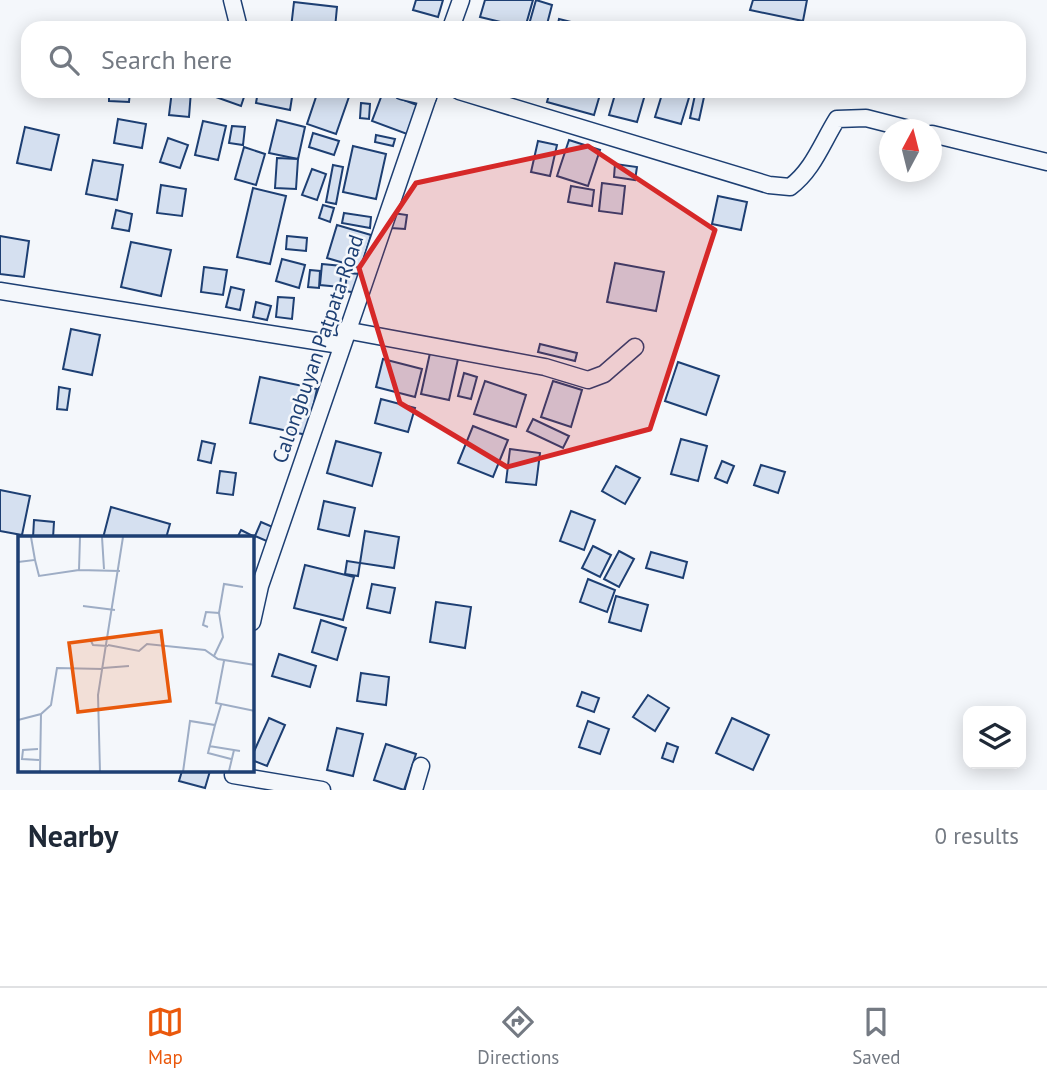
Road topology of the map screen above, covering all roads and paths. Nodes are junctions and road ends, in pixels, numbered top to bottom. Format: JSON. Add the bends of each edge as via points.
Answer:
{"nodes":[{"id":1,"x":232,"y":0,"type":"edge"},
{"id":2,"x":461,"y":0,"type":"edge"},
{"id":3,"x":237,"y":21,"type":"edge"},
{"id":4,"x":454,"y":21,"type":"edge"},
{"id":5,"x":428,"y":98,"type":"edge"},
{"id":6,"x":482,"y":98,"type":"edge"},
{"id":7,"x":879,"y":121,"type":"edge"},
{"id":8,"x":942,"y":136,"type":"edge"},
{"id":9,"x":1047,"y":162,"type":"edge"},
{"id":10,"x":0,"y":291,"type":"edge"},
{"id":11,"x":343,"y":338,"type":"junction"},
{"id":12,"x":635,"y":347,"type":"dead end"},
{"id":13,"x":254,"y":613,"type":"edge"},
{"id":14,"x":421,"y":766,"type":"dead end"},
{"id":15,"x":233,"y":779,"type":"edge"},
{"id":16,"x":322,"y":790,"type":"edge"},
{"id":17,"x":414,"y":790,"type":"edge"}],
"edges":[{"from":1,"to":3,"type":"street"},
{"from":2,"to":4,"type":"street"},
{"from":5,"to":11,"type":"street","name":"Calongbuyan Patpata Road"},
{"from":6,"to":7,"type":"street","via":[[769,185],[790,187],[814,163],[837,119]]},
{"from":8,"to":9,"type":"street"},
{"from":10,"to":11,"type":"street"},
{"from":11,"to":12,"type":"street","via":[[545,367],[588,380],[604,374]]},
{"from":11,"to":13,"type":"street","name":"Calongbuyan Patpata Road"},
{"from":14,"to":17,"type":"street"},
{"from":15,"to":16,"type":"street"}]}
